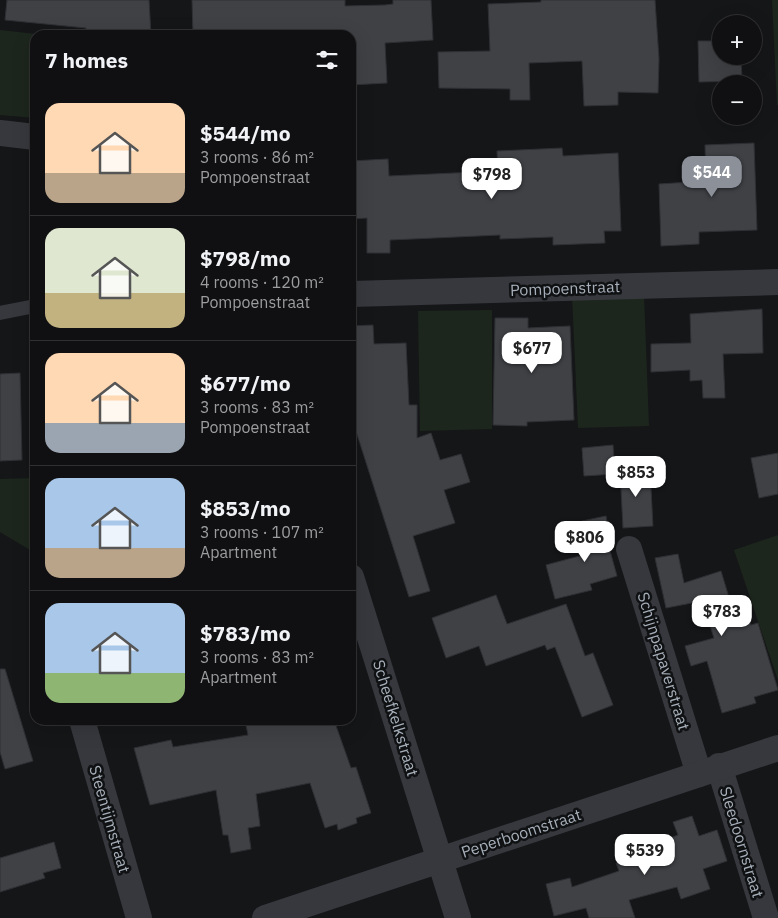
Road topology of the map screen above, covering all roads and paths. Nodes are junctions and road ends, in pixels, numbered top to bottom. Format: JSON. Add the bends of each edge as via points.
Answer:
{"nodes":[{"id":1,"x":0,"y":133,"type":"edge"},
{"id":2,"x":30,"y":136,"type":"edge"},
{"id":3,"x":778,"y":282,"type":"edge"},
{"id":4,"x":356,"y":294,"type":"edge"},
{"id":5,"x":30,"y":307,"type":"edge"},
{"id":6,"x":0,"y":313,"type":"edge"},
{"id":7,"x":629,"y":549,"type":"dead end"},
{"id":8,"x":356,"y":593,"type":"edge"},
{"id":9,"x":83,"y":725,"type":"edge"},
{"id":10,"x":778,"y":748,"type":"edge"},
{"id":11,"x":709,"y":770,"type":"junction"},
{"id":12,"x":440,"y":860,"type":"junction"},
{"id":13,"x":139,"y":918,"type":"edge"},
{"id":14,"x":265,"y":918,"type":"edge"},
{"id":15,"x":458,"y":918,"type":"edge"},
{"id":16,"x":766,"y":918,"type":"edge"}],
"edges":[{"from":1,"to":2,"type":"street"},
{"from":3,"to":4,"type":"street","name":"Pompoenstraat"},
{"from":5,"to":6,"type":"lane"},
{"from":7,"to":11,"type":"street","name":"Schijnpapaverstraat"},
{"from":8,"to":12,"type":"street","name":"Scheefkelkstraat"},
{"from":9,"to":13,"type":"street","name":"Steentijmstraat"},
{"from":10,"to":11,"type":"street","name":"Peperboomstraat"},
{"from":11,"to":12,"type":"street","name":"Peperboomstraat"},
{"from":11,"to":16,"type":"street","name":"Sleedoornstraat"},
{"from":12,"to":14,"type":"street","name":"Peperboomstraat"},
{"from":12,"to":15,"type":"street","name":"Scheefkelkstraat"}]}
